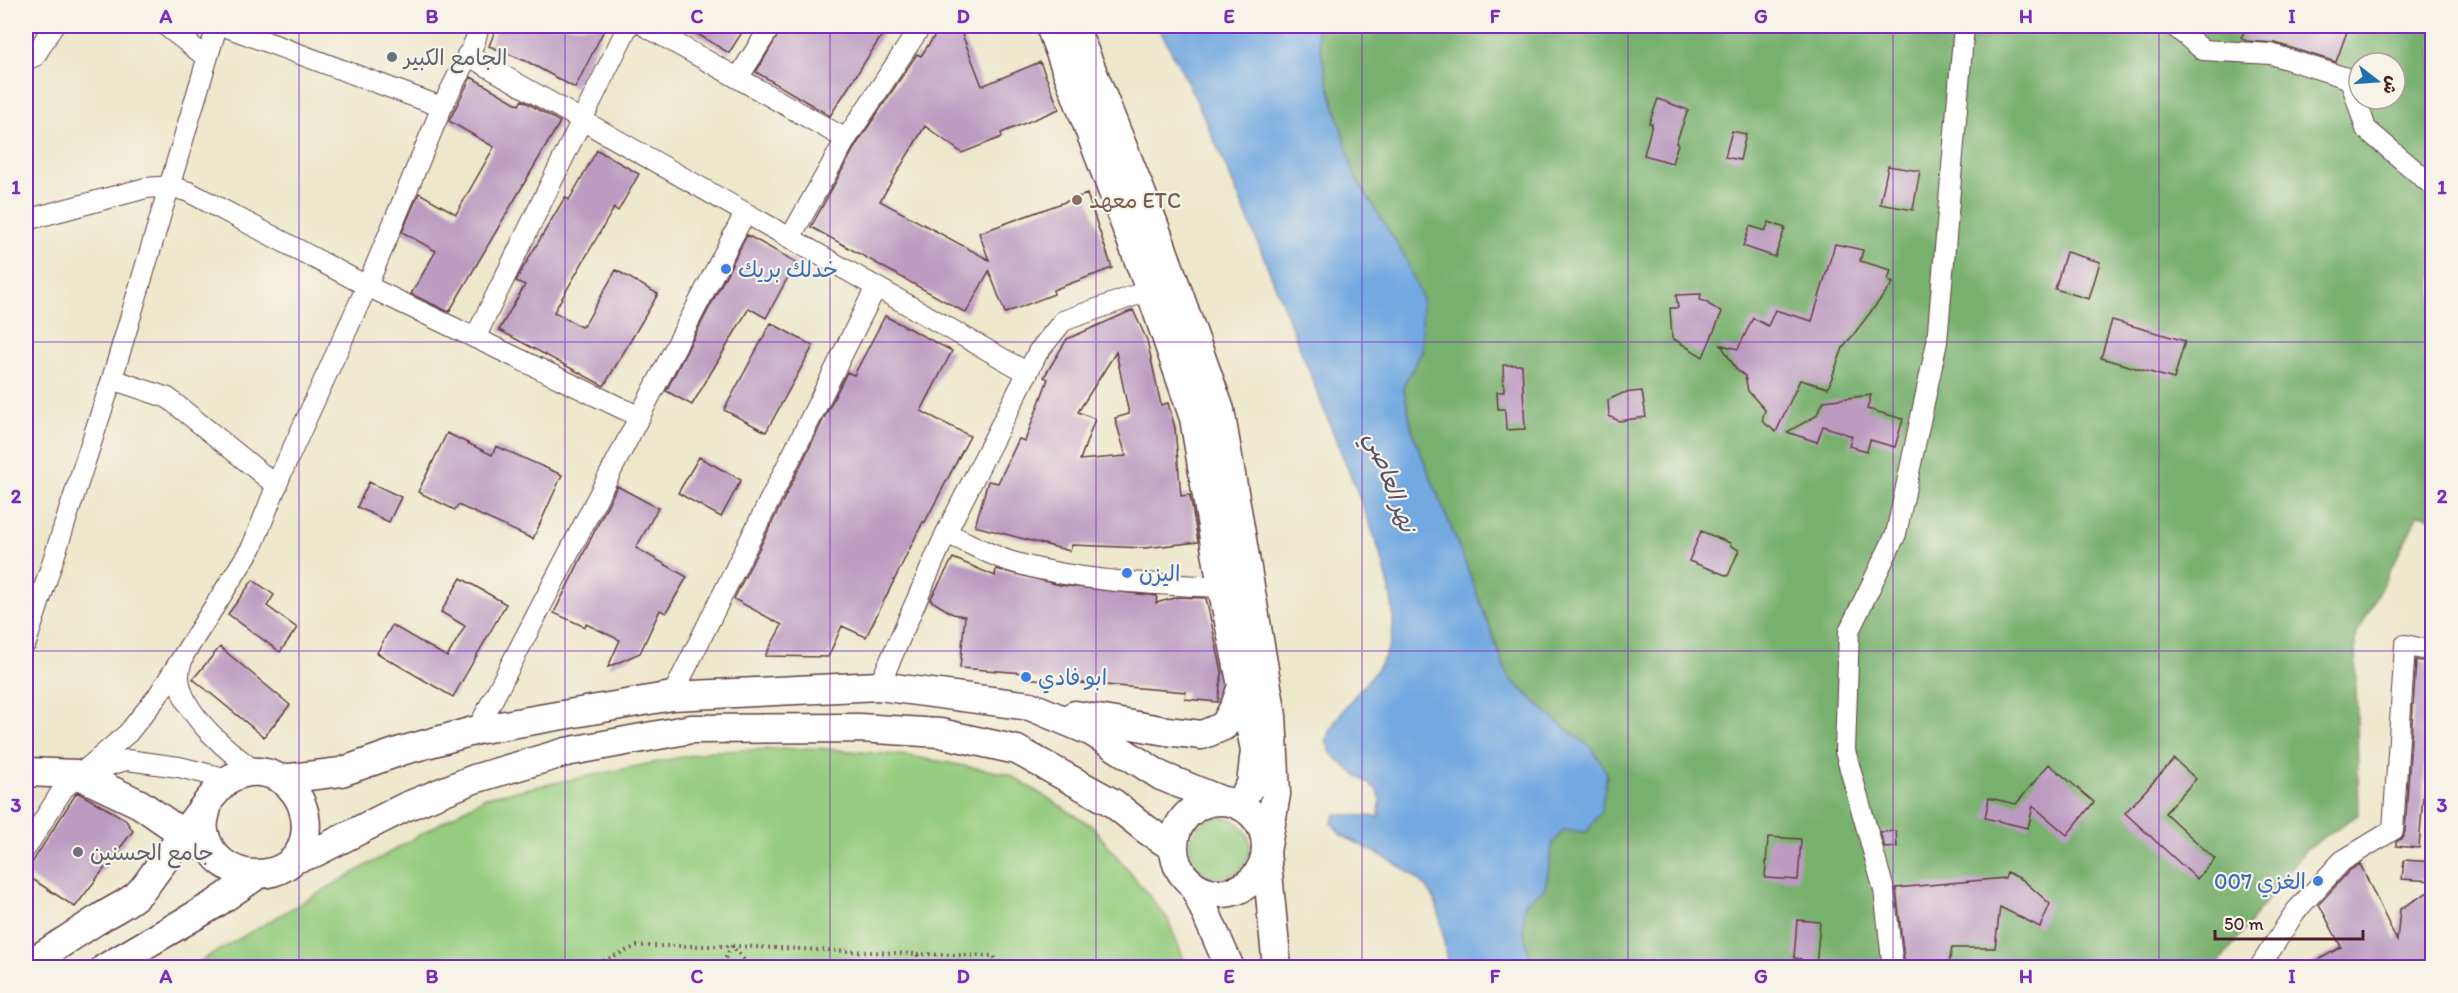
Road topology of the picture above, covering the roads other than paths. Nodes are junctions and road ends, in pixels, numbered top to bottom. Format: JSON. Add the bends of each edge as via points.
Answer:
{"nodes":[{"id":1,"x":53,"y":26,"type":"edge"},
{"id":2,"x":166,"y":26,"type":"edge"},
{"id":3,"x":217,"y":26,"type":"edge"},
{"id":4,"x":224,"y":26,"type":"edge"},
{"id":5,"x":479,"y":26,"type":"edge"},
{"id":6,"x":628,"y":26,"type":"edge"},
{"id":7,"x":645,"y":26,"type":"edge"},
{"id":8,"x":771,"y":26,"type":"edge"},
{"id":9,"x":921,"y":26,"type":"edge"},
{"id":10,"x":1050,"y":26,"type":"edge"},
{"id":11,"x":1074,"y":26,"type":"edge"},
{"id":12,"x":1965,"y":26,"type":"edge"},
{"id":13,"x":2175,"y":26,"type":"edge"},
{"id":14,"x":467,"y":56,"type":"junction"},
{"id":15,"x":206,"y":57,"type":"junction"},
{"id":16,"x":26,"y":60,"type":"edge"},
{"id":17,"x":738,"y":78,"type":"junction"},
{"id":18,"x":442,"y":107,"type":"junction"},
{"id":19,"x":582,"y":121,"type":"junction"},
{"id":20,"x":846,"y":139,"type":"junction"},
{"id":21,"x":2433,"y":185,"type":"edge"},
{"id":22,"x":170,"y":186,"type":"junction"},
{"id":23,"x":745,"y":213,"type":"junction"},
{"id":24,"x":26,"y":220,"type":"edge"},
{"id":25,"x":790,"y":238,"type":"junction"},
{"id":26,"x":367,"y":286,"type":"junction"},
{"id":27,"x":876,"y":287,"type":"junction"},
{"id":28,"x":1150,"y":290,"type":"junction"},
{"id":29,"x":475,"y":338,"type":"junction"},
{"id":30,"x":1028,"y":373,"type":"junction"},
{"id":31,"x":112,"y":379,"type":"junction"},
{"id":32,"x":640,"y":417,"type":"junction"},
{"id":33,"x":277,"y":486,"type":"junction"},
{"id":34,"x":946,"y":533,"type":"junction"},
{"id":35,"x":1222,"y":587,"type":"junction"},
{"id":36,"x":26,"y":643,"type":"edge"},
{"id":37,"x":2433,"y":651,"type":"edge"},
{"id":38,"x":184,"y":652,"type":"junction"},
{"id":39,"x":879,"y":686,"type":"junction"},
{"id":40,"x":1242,"y":686,"type":"junction"},
{"id":41,"x":672,"y":696,"type":"junction"},
{"id":42,"x":1030,"y":706,"type":"junction"},
{"id":43,"x":477,"y":730,"type":"junction"},
{"id":44,"x":255,"y":771,"type":"junction"},
{"id":45,"x":26,"y":772,"type":"edge"},
{"id":46,"x":77,"y":774,"type":"junction"},
{"id":47,"x":228,"y":779,"type":"junction"},
{"id":48,"x":282,"y":779,"type":"junction"},
{"id":49,"x":209,"y":800,"type":"junction"},
{"id":50,"x":1229,"y":802,"type":"junction"},
{"id":51,"x":140,"y":804,"type":"junction"},
{"id":52,"x":183,"y":834,"type":"junction"},
{"id":53,"x":26,"y":848,"type":"edge"},
{"id":54,"x":1174,"y":848,"type":"junction"},
{"id":55,"x":1266,"y":852,"type":"junction"},
{"id":56,"x":215,"y":856,"type":"junction"},
{"id":57,"x":294,"y":859,"type":"junction"},
{"id":58,"x":257,"y":875,"type":"junction"},
{"id":59,"x":1193,"y":884,"type":"junction"},
{"id":60,"x":140,"y":893,"type":"junction"},
{"id":61,"x":26,"y":966,"type":"edge"},
{"id":62,"x":105,"y":968,"type":"edge"},
{"id":63,"x":1230,"y":968,"type":"edge"},
{"id":64,"x":1277,"y":968,"type":"edge"},
{"id":65,"x":1893,"y":968,"type":"edge"},
{"id":66,"x":2259,"y":968,"type":"edge"}],
"edges":[{"from":1,"to":16,"type":"street","via":[[35,56]]},
{"from":2,"to":15,"type":"street"},
{"from":3,"to":15,"type":"street"},
{"from":4,"to":18,"type":"street"},
{"from":5,"to":14,"type":"street"},
{"from":6,"to":19,"type":"street"},
{"from":7,"to":17,"type":"street"},
{"from":8,"to":17,"type":"street"},
{"from":9,"to":20,"type":"street"},
{"from":10,"to":28,"type":"main road"},
{"from":11,"to":55,"type":"main road","via":[[1153,222],[1220,410],[1272,716],[1275,794]]},
{"from":12,"to":65,"type":"street","via":[[1937,342],[1896,534],[1849,631],[1845,751],[1884,890]]},
{"from":13,"to":21,"type":"street","via":[[2203,50],[2271,54],[2350,79],[2366,129]]},
{"from":14,"to":18,"type":"street"},
{"from":14,"to":19,"type":"street"},
{"from":15,"to":22,"type":"street"},
{"from":17,"to":20,"type":"street"},
{"from":18,"to":26,"type":"street"},
{"from":19,"to":23,"type":"street"},
{"from":19,"to":29,"type":"street"},
{"from":20,"to":25,"type":"street"},
{"from":22,"to":24,"type":"street","via":[[146,188]]},
{"from":22,"to":26,"type":"street","via":[[189,192]]},
{"from":22,"to":31,"type":"street"},
{"from":23,"to":25,"type":"street"},
{"from":23,"to":32,"type":"street"},
{"from":25,"to":27,"type":"street"},
{"from":26,"to":29,"type":"street"},
{"from":26,"to":33,"type":"street"},
{"from":27,"to":30,"type":"street"},
{"from":27,"to":41,"type":"street"},
{"from":28,"to":30,"type":"street","via":[[1063,321],[1038,352]]},
{"from":28,"to":35,"type":"main road","via":[[1194,418]]},
{"from":29,"to":32,"type":"street"},
{"from":30,"to":34,"type":"street"},
{"from":31,"to":33,"type":"street","via":[[168,398]]},
{"from":31,"to":36,"type":"street"},
{"from":32,"to":43,"type":"street"},
{"from":33,"to":38,"type":"street","via":[[252,547]]},
{"from":34,"to":35,"type":"street","via":[[1008,560],[1076,577],[1133,584]]},
{"from":34,"to":39,"type":"street"},
{"from":35,"to":40,"type":"main road"},
{"from":37,"to":66,"type":"street","via":[[2405,645],[2393,830],[2342,861],[2295,912]]},
{"from":38,"to":44,"type":"street","via":[[179,675],[182,693],[219,743]]},
{"from":38,"to":46,"type":"street","via":[[157,697],[128,733]]},
{"from":39,"to":41,"type":"main road"},
{"from":39,"to":42,"type":"main road"},
{"from":40,"to":42,"type":"main road","via":[[1224,726],[1202,735]]},
{"from":40,"to":50,"type":"main road","via":[[1255,750],[1251,784]]},
{"from":41,"to":43,"type":"main road"},
{"from":42,"to":50,"type":"main road","via":[[1092,732],[1161,776]]},
{"from":43,"to":48,"type":"main road","via":[[341,771]]},
{"from":44,"to":47,"type":"main road"},
{"from":44,"to":48,"type":"main road"},
{"from":45,"to":46,"type":"main road"},
{"from":46,"to":47,"type":"street","via":[[127,760],[179,766]]},
{"from":46,"to":51,"type":"main road"},
{"from":46,"to":53,"type":"street","via":[[63,789]]},
{"from":47,"to":49,"type":"main road"},
{"from":48,"to":57,"type":"main road","via":[[298,794],[307,816],[305,839]]},
{"from":49,"to":52,"type":"main road"},
{"from":49,"to":56,"type":"main road","via":[[204,828]]},
{"from":50,"to":54,"type":"main road","via":[[1199,807],[1183,820]]},
{"from":50,"to":55,"type":"main road","via":[[1248,810],[1259,822]]},
{"from":51,"to":52,"type":"main road"},
{"from":51,"to":60,"type":"main road","via":[[154,843],[153,858]]},
{"from":52,"to":56,"type":"main road"},
{"from":52,"to":60,"type":"main road"},
{"from":54,"to":57,"type":"main road","via":[[1113,803],[1017,750],[940,733],[859,728],[691,729],[566,752],[474,779]]},
{"from":54,"to":59,"type":"main road","via":[[1180,868]]},
{"from":55,"to":59,"type":"main road","via":[[1252,880],[1239,889],[1223,893]]},
{"from":55,"to":64,"type":"main road"},
{"from":56,"to":58,"type":"main road","via":[[233,871]]},
{"from":57,"to":58,"type":"main road","via":[[277,871]]},
{"from":58,"to":62,"type":"main road"},
{"from":59,"to":63,"type":"main road"},
{"from":60,"to":61,"type":"main road"}]}
